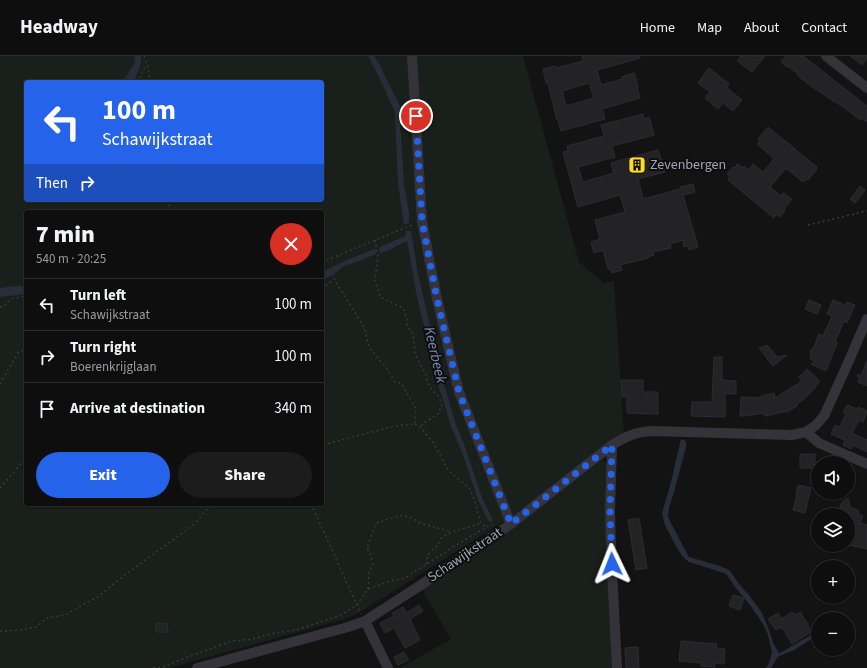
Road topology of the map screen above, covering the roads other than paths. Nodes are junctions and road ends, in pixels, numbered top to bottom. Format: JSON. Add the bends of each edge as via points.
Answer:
{"nodes":[{"id":1,"x":412,"y":56,"type":"edge"},
{"id":2,"x":826,"y":56,"type":"edge"},
{"id":3,"x":867,"y":88,"type":"edge"},
{"id":4,"x":867,"y":319,"type":"edge"},
{"id":5,"x":806,"y":432,"type":"junction"},
{"id":6,"x":612,"y":445,"type":"junction"},
{"id":7,"x":867,"y":464,"type":"edge"},
{"id":8,"x":511,"y":524,"type":"junction"},
{"id":9,"x":365,"y":621,"type":"junction"},
{"id":10,"x":196,"y":668,"type":"edge"},
{"id":11,"x":388,"y":668,"type":"edge"},
{"id":12,"x":617,"y":668,"type":"edge"}],
"edges":[{"from":1,"to":8,"type":"street","via":[[422,221],[437,299],[459,392]]},
{"from":2,"to":3,"type":"street"},
{"from":4,"to":5,"type":"street","via":[[824,416]]},
{"from":5,"to":6,"type":"street","name":"Schawijkstraat","via":[[792,435],[641,431],[626,436]]},
{"from":5,"to":7,"type":"street","via":[[819,443]]},
{"from":6,"to":8,"type":"street","name":"Schawijkstraat"},
{"from":6,"to":12,"type":"street","via":[[610,511]]},
{"from":8,"to":9,"type":"street","name":"Schawijkstraat"},
{"from":9,"to":10,"type":"street","name":"Schawijkstraat"},
{"from":9,"to":11,"type":"street"}]}
